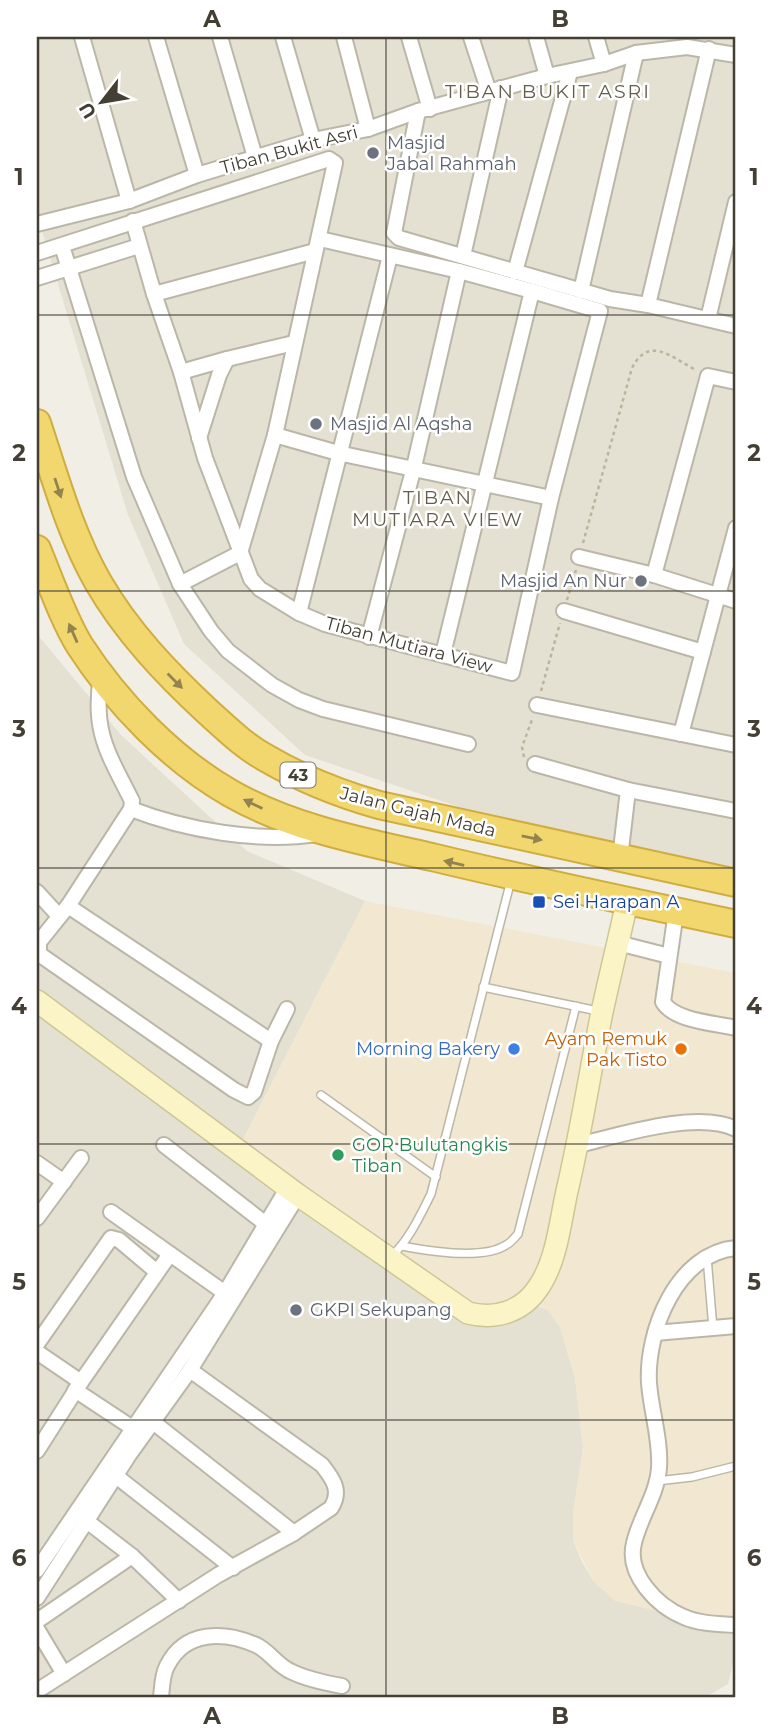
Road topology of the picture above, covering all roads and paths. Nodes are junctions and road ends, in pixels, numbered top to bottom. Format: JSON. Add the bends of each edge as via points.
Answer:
{"nodes":[{"id":1,"x":82,"y":37,"type":"edge"},
{"id":2,"x":156,"y":37,"type":"edge"},
{"id":3,"x":220,"y":37,"type":"edge"},
{"id":4,"x":283,"y":37,"type":"edge"},
{"id":5,"x":344,"y":37,"type":"edge"},
{"id":6,"x":410,"y":37,"type":"edge"},
{"id":7,"x":471,"y":37,"type":"edge"},
{"id":8,"x":536,"y":37,"type":"edge"},
{"id":9,"x":596,"y":37,"type":"edge"},
{"id":10,"x":662,"y":43,"type":"edge"},
{"id":11,"x":709,"y":49,"type":"junction"},
{"id":12,"x":636,"y":53,"type":"junction"},
{"id":13,"x":736,"y":55,"type":"edge"},
{"id":14,"x":604,"y":64,"type":"junction"},
{"id":15,"x":570,"y":72,"type":"junction"},
{"id":16,"x":547,"y":76,"type":"junction"},
{"id":17,"x":495,"y":90,"type":"junction"},
{"id":18,"x":424,"y":110,"type":"junction"},
{"id":19,"x":368,"y":129,"type":"junction"},
{"id":20,"x":313,"y":139,"type":"junction"},
{"id":21,"x":255,"y":157,"type":"junction"},
{"id":22,"x":197,"y":175,"type":"junction"},
{"id":23,"x":129,"y":201,"type":"junction"},
{"id":24,"x":736,"y":202,"type":"edge"},
{"id":25,"x":133,"y":221,"type":"junction"},
{"id":26,"x":37,"y":224,"type":"edge"},
{"id":27,"x":317,"y":245,"type":"junction"},
{"id":28,"x":62,"y":246,"type":"junction"},
{"id":29,"x":139,"y":246,"type":"junction"},
{"id":30,"x":37,"y":253,"type":"edge"},
{"id":31,"x":390,"y":256,"type":"junction"},
{"id":32,"x":463,"y":256,"type":"junction"},
{"id":33,"x":70,"y":269,"type":"junction"},
{"id":34,"x":459,"y":271,"type":"junction"},
{"id":35,"x":515,"y":272,"type":"junction"},
{"id":36,"x":37,"y":278,"type":"edge"},
{"id":37,"x":532,"y":291,"type":"junction"},
{"id":38,"x":581,"y":291,"type":"junction"},
{"id":39,"x":154,"y":294,"type":"junction"},
{"id":40,"x":648,"y":305,"type":"junction"},
{"id":41,"x":708,"y":319,"type":"junction"},
{"id":42,"x":736,"y":326,"type":"edge"},
{"id":43,"x":294,"y":342,"type":"junction"},
{"id":44,"x":227,"y":359,"type":"junction"},
{"id":45,"x":632,"y":368,"type":"dead end"},
{"id":46,"x":181,"y":372,"type":"junction"},
{"id":47,"x":708,"y":376,"type":"junction"},
{"id":48,"x":736,"y":382,"type":"edge"},
{"id":49,"x":37,"y":423,"type":"edge"},
{"id":50,"x":275,"y":435,"type":"junction"},
{"id":51,"x":199,"y":440,"type":"junction"},
{"id":52,"x":338,"y":453,"type":"junction"},
{"id":53,"x":414,"y":467,"type":"junction"},
{"id":54,"x":484,"y":483,"type":"junction"},
{"id":55,"x":551,"y":498,"type":"junction"},
{"id":56,"x":736,"y":528,"type":"edge"},
{"id":57,"x":37,"y":549,"type":"edge"},
{"id":58,"x":240,"y":553,"type":"junction"},
{"id":59,"x":579,"y":557,"type":"dead end"},
{"id":60,"x":654,"y":575,"type":"junction"},
{"id":61,"x":180,"y":584,"type":"junction"},
{"id":62,"x":719,"y":597,"type":"junction"},
{"id":63,"x":736,"y":601,"type":"edge"},
{"id":64,"x":564,"y":611,"type":"dead end"},
{"id":65,"x":299,"y":613,"type":"junction"},
{"id":66,"x":369,"y":637,"type":"junction"},
{"id":67,"x":703,"y":652,"type":"junction"},
{"id":68,"x":443,"y":654,"type":"junction"},
{"id":69,"x":101,"y":676,"type":"junction"},
{"id":70,"x":537,"y":705,"type":"dead end"},
{"id":71,"x":681,"y":734,"type":"junction"},
{"id":72,"x":468,"y":744,"type":"dead end"},
{"id":73,"x":736,"y":746,"type":"edge"},
{"id":74,"x":535,"y":764,"type":"dead end"},
{"id":75,"x":628,"y":790,"type":"junction"},
{"id":76,"x":131,"y":809,"type":"junction"},
{"id":77,"x":736,"y":811,"type":"edge"},
{"id":78,"x":328,"y":832,"type":"junction"},
{"id":79,"x":620,"y":858,"type":"junction"},
{"id":80,"x":512,"y":876,"type":"junction"},
{"id":81,"x":736,"y":883,"type":"edge"},
{"id":82,"x":37,"y":892,"type":"edge"},
{"id":83,"x":627,"y":902,"type":"junction"},
{"id":84,"x":64,"y":911,"type":"junction"},
{"id":85,"x":676,"y":912,"type":"junction"},
{"id":86,"x":736,"y":925,"type":"edge"},
{"id":87,"x":38,"y":942,"type":"edge"},
{"id":88,"x":618,"y":943,"type":"junction"},
{"id":89,"x":669,"y":956,"type":"junction"},
{"id":90,"x":483,"y":987,"type":"junction"},
{"id":91,"x":37,"y":1001,"type":"edge"},
{"id":92,"x":576,"y":1006,"type":"junction"},
{"id":93,"x":287,"y":1009,"type":"dead end"},
{"id":94,"x":603,"y":1012,"type":"junction"},
{"id":95,"x":736,"y":1027,"type":"edge"},
{"id":96,"x":271,"y":1041,"type":"junction"},
{"id":97,"x":321,"y":1095,"type":"dead end"},
{"id":98,"x":736,"y":1129,"type":"edge"},
{"id":99,"x":164,"y":1145,"type":"dead end"},
{"id":100,"x":579,"y":1145,"type":"junction"},
{"id":101,"x":81,"y":1158,"type":"dead end"},
{"id":102,"x":37,"y":1163,"type":"edge"},
{"id":103,"x":436,"y":1177,"type":"junction"},
{"id":104,"x":64,"y":1182,"type":"junction"},
{"id":105,"x":293,"y":1191,"type":"junction"},
{"id":106,"x":111,"y":1212,"type":"dead end"},
{"id":107,"x":37,"y":1218,"type":"edge"},
{"id":108,"x":267,"y":1225,"type":"junction"},
{"id":109,"x":736,"y":1248,"type":"edge"},
{"id":110,"x":396,"y":1252,"type":"junction"},
{"id":111,"x":170,"y":1254,"type":"junction"},
{"id":112,"x":707,"y":1257,"type":"junction"},
{"id":113,"x":736,"y":1262,"type":"edge"},
{"id":114,"x":157,"y":1272,"type":"junction"},
{"id":115,"x":225,"y":1293,"type":"junction"},
{"id":116,"x":736,"y":1326,"type":"edge"},
{"id":117,"x":713,"y":1329,"type":"junction"},
{"id":118,"x":655,"y":1333,"type":"junction"},
{"id":119,"x":37,"y":1343,"type":"edge"},
{"id":120,"x":37,"y":1352,"type":"edge"},
{"id":121,"x":190,"y":1370,"type":"junction"},
{"id":122,"x":78,"y":1386,"type":"junction"},
{"id":123,"x":153,"y":1422,"type":"junction"},
{"id":124,"x":131,"y":1427,"type":"junction"},
{"id":125,"x":37,"y":1451,"type":"edge"},
{"id":126,"x":736,"y":1466,"type":"edge"},
{"id":127,"x":116,"y":1476,"type":"junction"},
{"id":128,"x":657,"y":1481,"type":"junction"},
{"id":129,"x":88,"y":1522,"type":"junction"},
{"id":130,"x":294,"y":1533,"type":"junction"},
{"id":131,"x":132,"y":1556,"type":"junction"},
{"id":132,"x":233,"y":1567,"type":"junction"},
{"id":133,"x":37,"y":1570,"type":"edge"},
{"id":134,"x":37,"y":1598,"type":"edge"},
{"id":135,"x":180,"y":1601,"type":"junction"},
{"id":136,"x":37,"y":1621,"type":"edge"},
{"id":137,"x":736,"y":1625,"type":"edge"},
{"id":138,"x":37,"y":1629,"type":"edge"},
{"id":139,"x":64,"y":1674,"type":"junction"},
{"id":140,"x":342,"y":1686,"type":"dead end"},
{"id":141,"x":37,"y":1691,"type":"edge"},
{"id":142,"x":161,"y":1698,"type":"edge"}],
"edges":[{"from":1,"to":23,"type":"street"},
{"from":2,"to":22,"type":"street"},
{"from":3,"to":21,"type":"street"},
{"from":4,"to":20,"type":"street"},
{"from":5,"to":19,"type":"street"},
{"from":6,"to":18,"type":"street"},
{"from":7,"to":17,"type":"street"},
{"from":8,"to":16,"type":"street"},
{"from":9,"to":14,"type":"street"},
{"from":10,"to":11,"type":"street","name":"Tiban Bukit Asri"},
{"from":10,"to":12,"type":"street","name":"Tiban Bukit Asri"},
{"from":11,"to":13,"type":"street","name":"Tiban Bukit Asri"},
{"from":11,"to":40,"type":"street"},
{"from":12,"to":14,"type":"street","name":"Tiban Bukit Asri"},
{"from":12,"to":38,"type":"street"},
{"from":14,"to":15,"type":"street","name":"Tiban Bukit Asri"},
{"from":15,"to":16,"type":"street","name":"Tiban Bukit Asri"},
{"from":15,"to":35,"type":"street"},
{"from":16,"to":17,"type":"street","name":"Tiban Bukit Asri"},
{"from":17,"to":18,"type":"street","name":"Tiban Bukit Asri"},
{"from":17,"to":32,"type":"street"},
{"from":18,"to":19,"type":"street","name":"Tiban Bukit Asri"},
{"from":18,"to":32,"type":"street","via":[[394,233]]},
{"from":19,"to":20,"type":"street","name":"Tiban Bukit Asri"},
{"from":20,"to":21,"type":"street","name":"Tiban Bukit Asri"},
{"from":21,"to":22,"type":"street","name":"Tiban Bukit Asri"},
{"from":22,"to":23,"type":"street","name":"Tiban Bukit Asri"},
{"from":23,"to":26,"type":"street","name":"Tiban Bukit Asri"},
{"from":24,"to":41,"type":"street"},
{"from":25,"to":27,"type":"street","via":[[329,159],[335,163]]},
{"from":25,"to":28,"type":"street"},
{"from":25,"to":29,"type":"street","name":"Tiban Mutiara View"},
{"from":27,"to":31,"type":"street","name":"Tiban Mutiara View"},
{"from":27,"to":39,"type":"street"},
{"from":27,"to":43,"type":"street"},
{"from":28,"to":30,"type":"street"},
{"from":28,"to":33,"type":"street"},
{"from":29,"to":33,"type":"street"},
{"from":29,"to":39,"type":"street","name":"Tiban Mutiara View"},
{"from":31,"to":34,"type":"street","name":"Tiban Mutiara View"},
{"from":31,"to":52,"type":"street"},
{"from":32,"to":35,"type":"street"},
{"from":33,"to":36,"type":"street"},
{"from":33,"to":61,"type":"street","via":[[134,477]]},
{"from":34,"to":37,"type":"street","name":"Tiban Mutiara View"},
{"from":34,"to":53,"type":"street"},
{"from":35,"to":38,"type":"street"},
{"from":37,"to":54,"type":"street"},
{"from":37,"to":55,"type":"street","name":"Tiban Mutiara View","via":[[600,311]]},
{"from":38,"to":40,"type":"street"},
{"from":39,"to":46,"type":"street","name":"Tiban Mutiara View"},
{"from":40,"to":41,"type":"street"},
{"from":41,"to":42,"type":"street"},
{"from":43,"to":44,"type":"street"},
{"from":43,"to":50,"type":"street"},
{"from":44,"to":46,"type":"street"},
{"from":44,"to":51,"type":"street"},
{"from":45,"to":47,"type":"path","via":[[653,349]]},
{"from":46,"to":51,"type":"street","name":"Tiban Mutiara View"},
{"from":47,"to":48,"type":"street"},
{"from":47,"to":60,"type":"street"},
{"from":49,"to":79,"type":"highway","name":"Jalan Gajah Mada","number":"43","one_way":true,"via":[[71,527],[98,583],[152,657],[239,740],[288,770],[353,797]]},
{"from":50,"to":52,"type":"street"},
{"from":50,"to":58,"type":"street"},
{"from":51,"to":58,"type":"street","name":"Tiban Mutiara View"},
{"from":52,"to":53,"type":"street"},
{"from":52,"to":65,"type":"street"},
{"from":53,"to":54,"type":"street"},
{"from":53,"to":66,"type":"street"},
{"from":54,"to":55,"type":"street"},
{"from":54,"to":68,"type":"street"},
{"from":55,"to":68,"type":"street","name":"Tiban Mutiara View","via":[[512,673]]},
{"from":56,"to":62,"type":"street"},
{"from":69,"to":57,"type":"highway","one_way":true,"via":[[78,643]]},
{"from":58,"to":61,"type":"street"},
{"from":58,"to":65,"type":"street","name":"Tiban Mutiara View","via":[[254,585]]},
{"from":59,"to":60,"type":"street"},
{"from":60,"to":62,"type":"street"},
{"from":61,"to":72,"type":"street","via":[[228,652],[272,685],[323,709]]},
{"from":62,"to":63,"type":"street"},
{"from":62,"to":67,"type":"street"},
{"from":64,"to":67,"type":"street"},
{"from":65,"to":66,"type":"street","name":"Tiban Mutiara View"},
{"from":66,"to":68,"type":"street","name":"Tiban Mutiara View"},
{"from":67,"to":71,"type":"street"},
{"from":69,"to":76,"type":"street","via":[[98,722],[104,746],[132,801]]},
{"from":78,"to":69,"type":"highway","one_way":true,"via":[[254,805],[200,774],[143,723]]},
{"from":70,"to":71,"type":"street"},
{"from":71,"to":73,"type":"street"},
{"from":74,"to":75,"type":"street"},
{"from":75,"to":77,"type":"street"},
{"from":75,"to":79,"type":"street"},
{"from":76,"to":78,"type":"street","via":[[159,820],[232,833],[293,838]]},
{"from":76,"to":84,"type":"street"},
{"from":80,"to":78,"type":"highway","one_way":true},
{"from":79,"to":81,"type":"highway","name":"Jalan Gajah Mada","number":"43"},
{"from":80,"to":83,"type":"highway"},
{"from":80,"to":90,"type":"lane"},
{"from":82,"to":84,"type":"street"},
{"from":83,"to":85,"type":"highway"},
{"from":83,"to":88,"type":"street"},
{"from":84,"to":87,"type":"street"},
{"from":84,"to":96,"type":"street"},
{"from":85,"to":86,"type":"highway"},
{"from":85,"to":89,"type":"street"},
{"from":87,"to":96,"type":"street","via":[[46,960],[245,1096],[254,1092]]},
{"from":88,"to":89,"type":"street"},
{"from":88,"to":94,"type":"street"},
{"from":89,"to":95,"type":"street","via":[[663,1002],[667,1009],[676,1015]]},
{"from":90,"to":92,"type":"lane"},
{"from":90,"to":103,"type":"lane"},
{"from":91,"to":105,"type":"street"},
{"from":92,"to":94,"type":"lane"},
{"from":92,"to":110,"type":"lane","via":[[518,1234],[496,1250]]},
{"from":93,"to":96,"type":"street"},
{"from":94,"to":100,"type":"street"},
{"from":97,"to":103,"type":"lane"},
{"from":98,"to":100,"type":"street","via":[[718,1122],[698,1122]]},
{"from":99,"to":108,"type":"street"},
{"from":100,"to":110,"type":"street","via":[[545,1278],[518,1308],[491,1317],[468,1313]]},
{"from":101,"to":104,"type":"street"},
{"from":102,"to":104,"type":"street"},
{"from":103,"to":110,"type":"lane","via":[[420,1217]]},
{"from":104,"to":107,"type":"street"},
{"from":105,"to":108,"type":"street"},
{"from":105,"to":110,"type":"street"},
{"from":105,"to":121,"type":"street"},
{"from":106,"to":111,"type":"street"},
{"from":108,"to":115,"type":"street"},
{"from":109,"to":112,"type":"street"},
{"from":109,"to":113,"type":"lane"},
{"from":111,"to":114,"type":"street"},
{"from":111,"to":115,"type":"street"},
{"from":112,"to":117,"type":"lane"},
{"from":112,"to":118,"type":"street","via":[[678,1282]]},
{"from":114,"to":119,"type":"street","via":[[111,1238]]},
{"from":114,"to":122,"type":"street"},
{"from":115,"to":124,"type":"street"},
{"from":116,"to":117,"type":"street"},
{"from":117,"to":118,"type":"street"},
{"from":118,"to":128,"type":"street","via":[[649,1382]]},
{"from":120,"to":122,"type":"street"},
{"from":121,"to":123,"type":"street"},
{"from":121,"to":130,"type":"street","via":[[322,1465],[332,1477],[337,1494],[331,1508]]},
{"from":122,"to":124,"type":"street"},
{"from":122,"to":125,"type":"street"},
{"from":123,"to":127,"type":"street"},
{"from":123,"to":130,"type":"street"},
{"from":124,"to":133,"type":"street"},
{"from":126,"to":128,"type":"lane"},
{"from":127,"to":129,"type":"street"},
{"from":127,"to":132,"type":"street"},
{"from":128,"to":137,"type":"street","via":[[633,1545],[637,1575],[663,1605],[684,1618]]},
{"from":129,"to":131,"type":"street"},
{"from":129,"to":134,"type":"street"},
{"from":130,"to":132,"type":"street"},
{"from":131,"to":135,"type":"street"},
{"from":131,"to":136,"type":"street"},
{"from":132,"to":135,"type":"street"},
{"from":135,"to":139,"type":"street"},
{"from":138,"to":139,"type":"street"},
{"from":139,"to":141,"type":"street"},
{"from":140,"to":142,"type":"street","via":[[289,1671],[258,1646],[215,1634],[188,1644],[166,1667]]}]}
